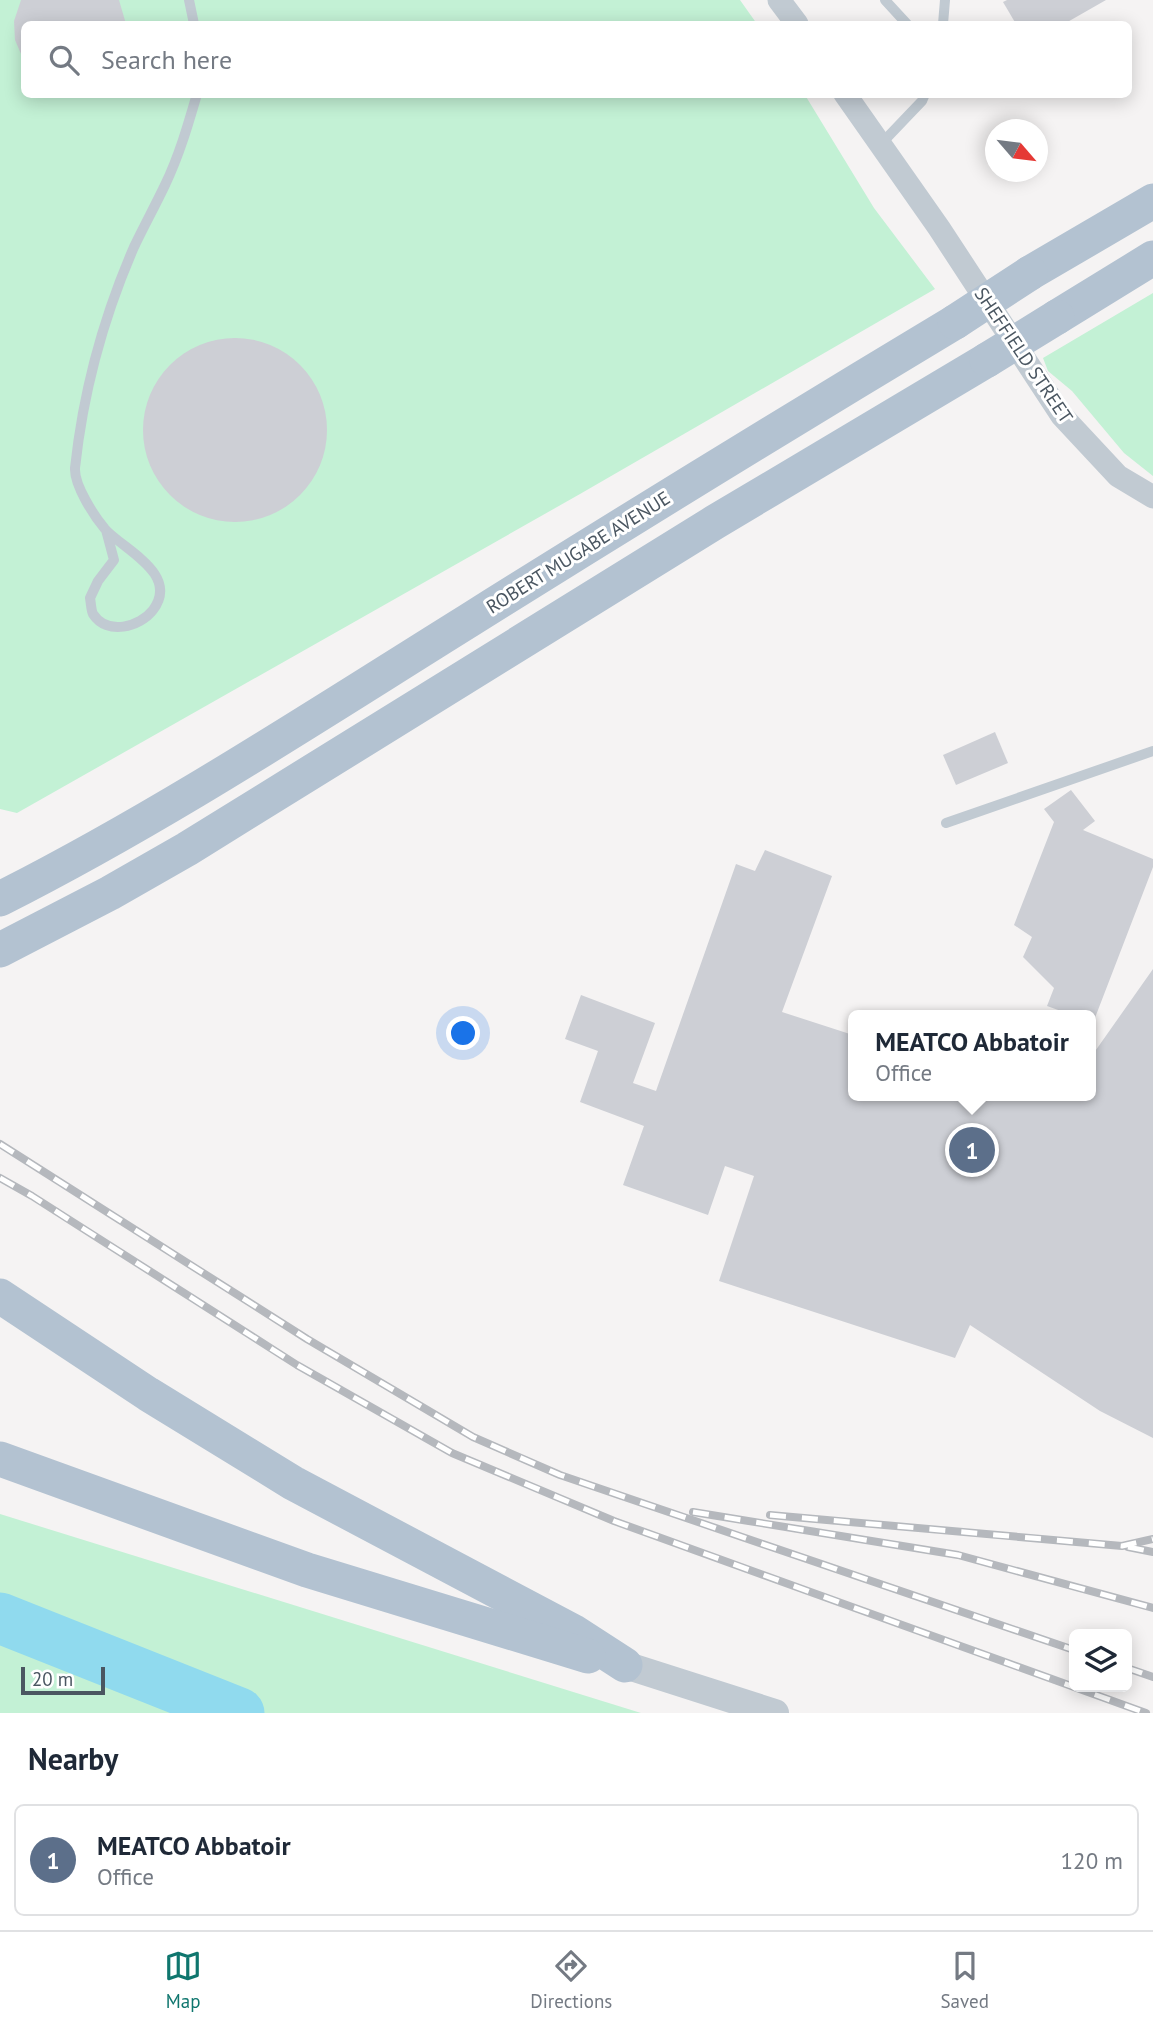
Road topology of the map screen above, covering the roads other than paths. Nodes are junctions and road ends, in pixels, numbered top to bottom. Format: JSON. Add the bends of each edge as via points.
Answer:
{"nodes":[{"id":1,"x":189,"y":0,"type":"edge"},
{"id":2,"x":779,"y":0,"type":"edge"},
{"id":3,"x":885,"y":0,"type":"edge"},
{"id":4,"x":945,"y":0,"type":"edge"},
{"id":5,"x":193,"y":21,"type":"edge"},
{"id":6,"x":795,"y":21,"type":"edge"},
{"id":7,"x":904,"y":21,"type":"edge"},
{"id":8,"x":943,"y":21,"type":"edge"},
{"id":9,"x":196,"y":98,"type":"edge"},
{"id":10,"x":848,"y":98,"type":"edge"},
{"id":11,"x":923,"y":98,"type":"edge"},
{"id":12,"x":880,"y":145,"type":"junction"},
{"id":13,"x":1153,"y":201,"type":"edge"},
{"id":14,"x":1153,"y":258,"type":"edge"},
{"id":15,"x":1153,"y":497,"type":"edge"},
{"id":16,"x":106,"y":530,"type":"junction"},
{"id":17,"x":1153,"y":751,"type":"edge"},
{"id":18,"x":946,"y":823,"type":"dead end"},
{"id":19,"x":0,"y":899,"type":"edge"},
{"id":20,"x":0,"y":950,"type":"edge"},
{"id":21,"x":0,"y":1296,"type":"edge"},
{"id":22,"x":0,"y":1460,"type":"edge"},
{"id":23,"x":625,"y":1665,"type":"junction"},
{"id":24,"x":775,"y":1713,"type":"edge"}],
"edges":[{"from":1,"to":5,"type":"lane"},
{"from":2,"to":6,"type":"street"},
{"from":3,"to":7,"type":"lane"},
{"from":4,"to":8,"type":"lane"},
{"from":9,"to":16,"type":"lane","via":[[171,172],[134,248],[102,338],[79,430],[75,474],[86,502]]},
{"from":10,"to":12,"type":"street","name":"SHEFFIELD STREET"},
{"from":11,"to":12,"type":"lane"},
{"from":12,"to":15,"type":"street","name":"SHEFFIELD STREET","via":[[1062,416],[1118,476]]},
{"from":13,"to":19,"type":"main road","name":"ROBERT MUGABE AVENUE","bridge":true,"via":[[726,460],[274,743]]},
{"from":14,"to":20,"type":"main road","bridge":true,"via":[[715,522],[199,842]]},
{"from":16,"to":16,"type":"lane","via":[[147,563],[159,582],[160,601],[133,625],[118,628],[93,614],[90,598],[114,560]]},
{"from":17,"to":18,"type":"lane"},
{"from":21,"to":23,"type":"main road","via":[[293,1483],[574,1632]]},
{"from":22,"to":23,"type":"main road","via":[[307,1570],[528,1640]]},
{"from":23,"to":24,"type":"street"}]}
